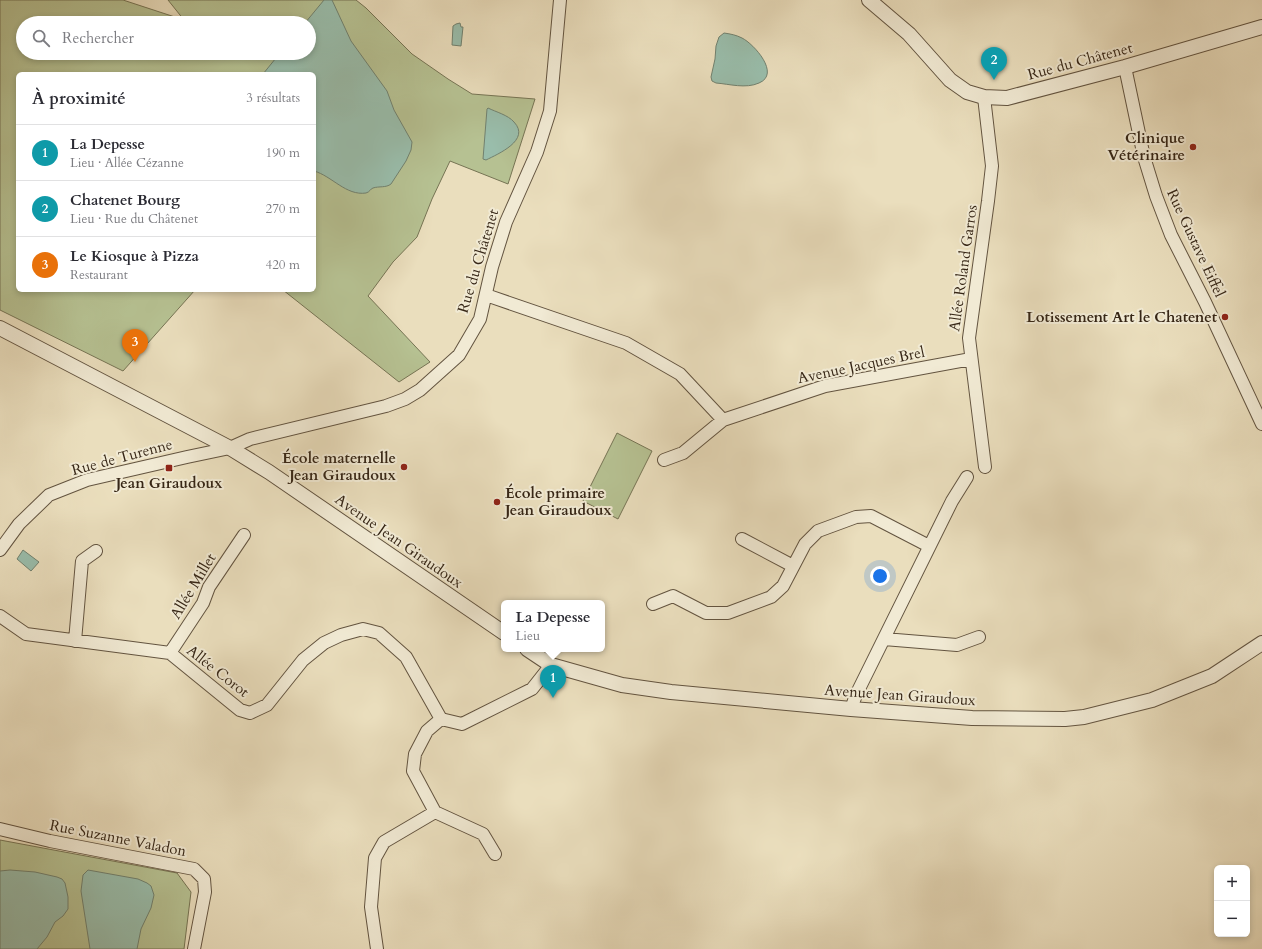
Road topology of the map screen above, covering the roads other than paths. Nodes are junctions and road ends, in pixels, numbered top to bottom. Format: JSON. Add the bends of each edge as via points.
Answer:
{"nodes":[{"id":1,"x":560,"y":0,"type":"edge"},
{"id":2,"x":869,"y":0,"type":"edge"},
{"id":3,"x":1262,"y":27,"type":"edge"},
{"id":4,"x":1125,"y":67,"type":"junction"},
{"id":5,"x":984,"y":97,"type":"junction"},
{"id":6,"x":486,"y":295,"type":"junction"},
{"id":7,"x":0,"y":328,"type":"edge"},
{"id":8,"x":971,"y":359,"type":"junction"},
{"id":9,"x":723,"y":420,"type":"junction"},
{"id":10,"x":1262,"y":424,"type":"edge"},
{"id":11,"x":230,"y":448,"type":"junction"},
{"id":12,"x":664,"y":460,"type":"dead end"},
{"id":13,"x":985,"y":467,"type":"dead end"},
{"id":14,"x":967,"y":477,"type":"dead end"},
{"id":15,"x":244,"y":535,"type":"dead end"},
{"id":16,"x":742,"y":539,"type":"dead end"},
{"id":17,"x":930,"y":546,"type":"junction"},
{"id":18,"x":0,"y":550,"type":"edge"},
{"id":19,"x":96,"y":551,"type":"dead end"},
{"id":20,"x":794,"y":566,"type":"junction"},
{"id":21,"x":653,"y":604,"type":"dead end"},
{"id":22,"x":0,"y":616,"type":"edge"},
{"id":23,"x":501,"y":631,"type":"edge"},
{"id":24,"x":979,"y":637,"type":"dead end"},
{"id":25,"x":884,"y":639,"type":"junction"},
{"id":26,"x":75,"y":641,"type":"junction"},
{"id":27,"x":1262,"y":643,"type":"edge"},
{"id":28,"x":532,"y":652,"type":"edge"},
{"id":29,"x":170,"y":653,"type":"junction"},
{"id":30,"x":551,"y":665,"type":"junction"},
{"id":31,"x":851,"y":709,"type":"junction"},
{"id":32,"x":441,"y":719,"type":"junction"},
{"id":33,"x":435,"y":812,"type":"junction"},
{"id":34,"x":0,"y":829,"type":"edge"},
{"id":35,"x":495,"y":854,"type":"dead end"},
{"id":36,"x":194,"y":949,"type":"edge"},
{"id":37,"x":376,"y":949,"type":"edge"}],
"edges":[{"from":1,"to":6,"type":"street","name":"Rue du Châtenet","via":[[550,111],[537,152],[506,222]]},
{"from":2,"to":5,"type":"street","name":"Rue du Châtenet","via":[[909,34],[950,80],[967,92]]},
{"from":3,"to":4,"type":"street","name":"Rue du Châtenet"},
{"from":4,"to":5,"type":"street","name":"Rue du Châtenet","via":[[1007,98]]},
{"from":4,"to":10,"type":"street","name":"Rue Gustave Eiffel","via":[[1144,157],[1156,196]]},
{"from":5,"to":8,"type":"street","name":"Allée Roland Garros","via":[[992,166],[969,338]]},
{"from":6,"to":9,"type":"street","via":[[626,343],[680,374]]},
{"from":6,"to":11,"type":"street","name":"Rue du Châtenet","via":[[480,319],[459,355],[420,390],[405,399],[386,406],[250,439]]},
{"from":7,"to":11,"type":"street","name":"Avenue Jean Giraudoux"},
{"from":8,"to":9,"type":"street","name":"Avenue Jacques Brel","via":[[825,386]]},
{"from":8,"to":13,"type":"street","name":"Allée Roland Garros"},
{"from":9,"to":12,"type":"street","via":[[683,453]]},
{"from":11,"to":18,"type":"street","name":"Rue de Turenne","via":[[87,480],[49,495],[19,524]]},
{"from":11,"to":23,"type":"street","name":"Avenue Jean Giraudoux"},
{"from":14,"to":17,"type":"street"},
{"from":15,"to":29,"type":"street","name":"Allée Millet","via":[[209,587],[203,603]]},
{"from":16,"to":20,"type":"street"},
{"from":17,"to":20,"type":"street","via":[[871,516],[856,517],[818,531],[805,544]]},
{"from":17,"to":25,"type":"street"},
{"from":19,"to":26,"type":"street","via":[[82,561]]},
{"from":20,"to":21,"type":"street","via":[[783,586],[771,598],[728,613],[706,613],[673,596]]},
{"from":22,"to":26,"type":"street","name":"Allée Corot","via":[[26,634]]},
{"from":24,"to":25,"type":"street","via":[[957,645]]},
{"from":25,"to":31,"type":"street"},
{"from":26,"to":29,"type":"street","name":"Allée Corot"},
{"from":27,"to":31,"type":"street","name":"Avenue Jean Giraudoux","via":[[1212,676],[1152,700],[1084,717],[972,718]]},
{"from":28,"to":30,"type":"street","name":"Avenue Jean Giraudoux"},
{"from":29,"to":32,"type":"street","name":"Allée Corot","via":[[240,710],[250,713],[267,705],[303,660],[324,643],[363,629],[380,633],[406,657]]},
{"from":30,"to":31,"type":"street","name":"Avenue Jean Giraudoux","via":[[622,685]]},
{"from":30,"to":32,"type":"street","via":[[532,689],[462,724]]},
{"from":32,"to":33,"type":"street","via":[[427,731],[415,754],[413,771]]},
{"from":33,"to":35,"type":"street","via":[[483,834]]},
{"from":33,"to":37,"type":"street","via":[[384,842],[374,858],[371,907]]},
{"from":34,"to":36,"type":"street","name":"Rue Suzanne Valadon","via":[[194,869],[204,879],[205,892]]}]}
